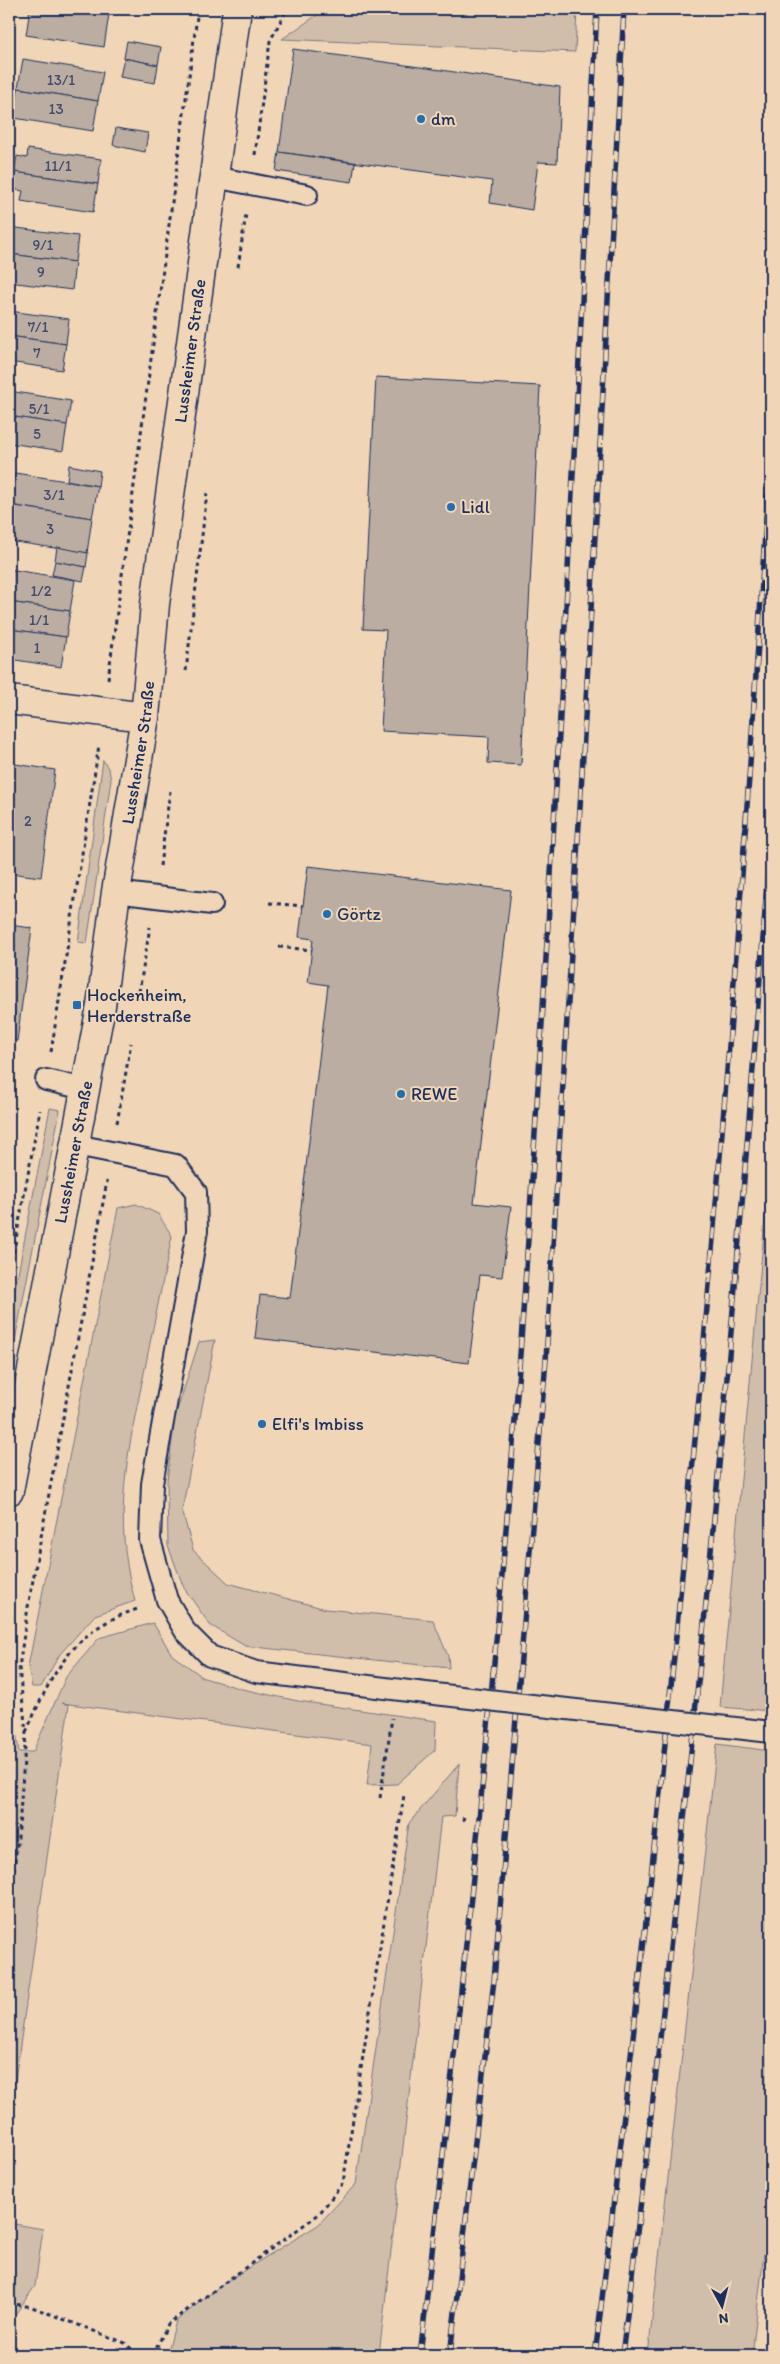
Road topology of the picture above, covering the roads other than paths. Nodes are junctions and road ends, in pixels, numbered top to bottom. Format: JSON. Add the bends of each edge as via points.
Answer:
{"nodes":[{"id":1,"x":238,"y":9,"type":"edge"},
{"id":2,"x":214,"y":177,"type":"junction"},
{"id":3,"x":307,"y":195,"type":"dead end"},
{"id":4,"x":9,"y":700,"type":"edge"},
{"id":5,"x":145,"y":717,"type":"junction"},
{"id":6,"x":116,"y":892,"type":"junction"},
{"id":7,"x":212,"y":904,"type":"dead end"},
{"id":8,"x":46,"y":1080,"type":"road end"},
{"id":9,"x":85,"y":1089,"type":"junction"},
{"id":10,"x":76,"y":1145,"type":"junction"},
{"id":11,"x":9,"y":1491,"type":"edge"},
{"id":12,"x":771,"y":1732,"type":"edge"}],
"edges":[{"from":1,"to":2,"type":"street","name":"Lussheimer Straße"},
{"from":2,"to":3,"type":"lane"},
{"from":2,"to":5,"type":"street","name":"Lussheimer Straße","via":[[155,604]]},
{"from":4,"to":5,"type":"street"},
{"from":5,"to":6,"type":"street","name":"Lussheimer Straße"},
{"from":6,"to":7,"type":"lane"},
{"from":6,"to":9,"type":"street","name":"Lussheimer Straße","via":[[101,1006]]},
{"from":8,"to":9,"type":"lane"},
{"from":9,"to":10,"type":"street","name":"Lussheimer Straße"},
{"from":10,"to":11,"type":"street","name":"Lussheimer Straße"},
{"from":10,"to":12,"type":"lane","bridge":true,"via":[[176,1165],[196,1192],[197,1231],[152,1484],[150,1540],[167,1600],[185,1631],[210,1656],[256,1672]]}]}
